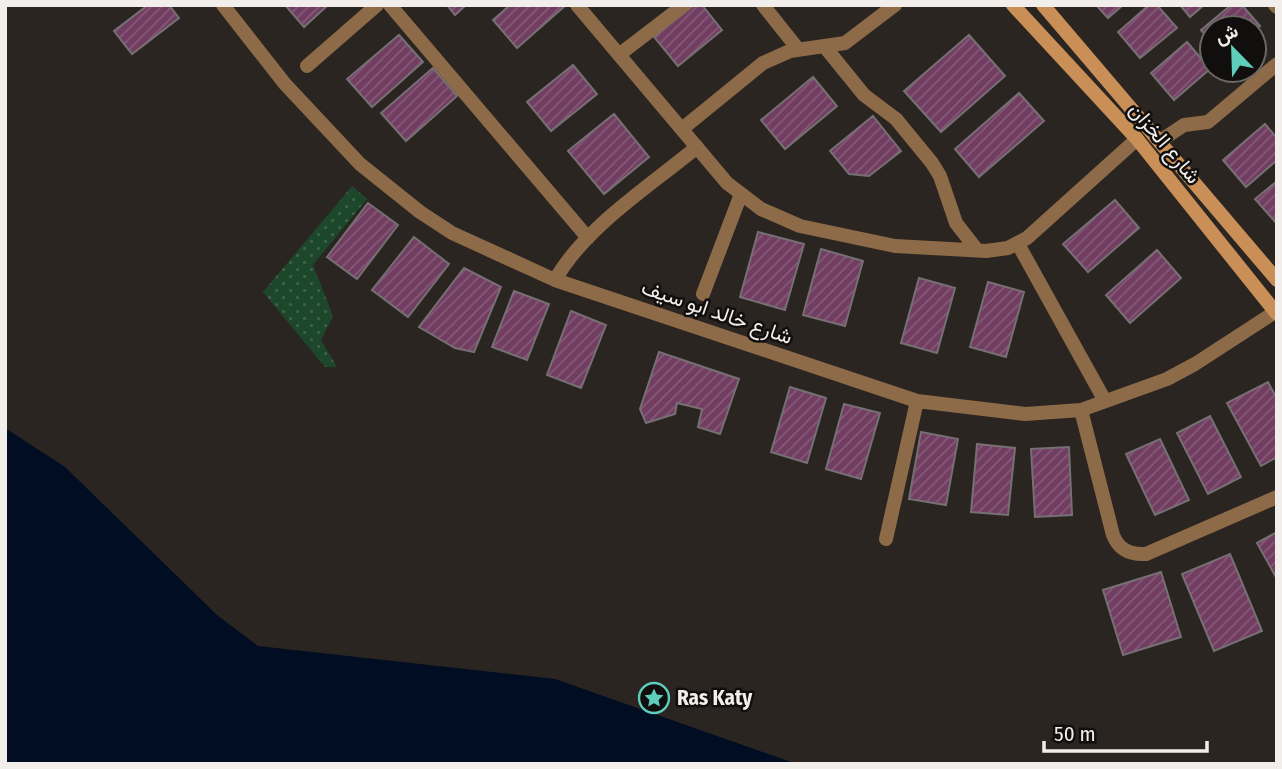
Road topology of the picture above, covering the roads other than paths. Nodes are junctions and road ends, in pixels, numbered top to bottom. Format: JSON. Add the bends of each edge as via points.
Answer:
{"nodes":[{"id":1,"x":223,"y":5,"type":"edge"},
{"id":2,"x":377,"y":5,"type":"edge"},
{"id":3,"x":390,"y":5,"type":"edge"},
{"id":4,"x":577,"y":5,"type":"edge"},
{"id":5,"x":684,"y":5,"type":"edge"},
{"id":6,"x":763,"y":5,"type":"edge"},
{"id":7,"x":895,"y":5,"type":"edge"},
{"id":8,"x":1013,"y":5,"type":"edge"},
{"id":9,"x":1043,"y":5,"type":"edge"},
{"id":10,"x":825,"y":47,"type":"junction"},
{"id":11,"x":798,"y":49,"type":"junction"},
{"id":12,"x":620,"y":54,"type":"junction"},
{"id":13,"x":1277,"y":64,"type":"edge"},
{"id":14,"x":307,"y":66,"type":"dead end"},
{"id":15,"x":682,"y":129,"type":"junction"},
{"id":16,"x":1138,"y":139,"type":"junction"},
{"id":17,"x":1160,"y":141,"type":"junction"},
{"id":18,"x":696,"y":147,"type":"junction"},
{"id":19,"x":741,"y":194,"type":"junction"},
{"id":20,"x":588,"y":238,"type":"junction"},
{"id":21,"x":1018,"y":244,"type":"junction"},
{"id":22,"x":977,"y":250,"type":"junction"},
{"id":23,"x":555,"y":280,"type":"junction"},
{"id":24,"x":1277,"y":280,"type":"edge"},
{"id":25,"x":703,"y":294,"type":"dead end"},
{"id":26,"x":1276,"y":313,"type":"edge"},
{"id":27,"x":916,"y":401,"type":"junction"},
{"id":28,"x":1105,"y":401,"type":"junction"},
{"id":29,"x":1080,"y":410,"type":"junction"},
{"id":30,"x":1277,"y":497,"type":"edge"},
{"id":31,"x":886,"y":539,"type":"dead end"}],
"edges":[{"from":1,"to":23,"type":"street","name":"شارع خالد ابو سيف","via":[[324,127],[390,189],[452,233]]},
{"from":2,"to":14,"type":"street"},
{"from":3,"to":20,"type":"street"},
{"from":4,"to":12,"type":"street"},
{"from":5,"to":12,"type":"street"},
{"from":6,"to":11,"type":"street"},
{"from":7,"to":10,"type":"street","via":[[852,39]]},
{"from":8,"to":16,"type":"main road","name":"شارع الخزان"},
{"from":9,"to":17,"type":"main road","name":"شارع الخزان"},
{"from":10,"to":11,"type":"street"},
{"from":10,"to":22,"type":"street","via":[[864,95],[896,119],[932,163],[956,223]]},
{"from":11,"to":15,"type":"street","via":[[763,63]]},
{"from":12,"to":15,"type":"street"},
{"from":13,"to":17,"type":"street","via":[[1208,121],[1184,125]]},
{"from":15,"to":18,"type":"street"},
{"from":16,"to":21,"type":"street"},
{"from":16,"to":26,"type":"main road","name":"شارع الخزان"},
{"from":17,"to":24,"type":"main road","name":"شارع الخزان"},
{"from":18,"to":19,"type":"street"},
{"from":18,"to":20,"type":"street"},
{"from":19,"to":22,"type":"street","via":[[761,209],[800,226],[895,246]]},
{"from":19,"to":25,"type":"street"},
{"from":20,"to":23,"type":"street"},
{"from":21,"to":22,"type":"street"},
{"from":21,"to":28,"type":"street"},
{"from":23,"to":27,"type":"street","name":"شارع خالد ابو سيف"},
{"from":26,"to":28,"type":"street","name":"شارع خالد ابو سيف","via":[[1186,369]]},
{"from":27,"to":29,"type":"street","name":"شارع خالد ابو سيف","via":[[1025,414]]},
{"from":27,"to":31,"type":"street"},
{"from":28,"to":29,"type":"street","name":"شارع خالد ابو سيف"},
{"from":29,"to":30,"type":"street","via":[[1113,536],[1129,552],[1154,551]]}]}
